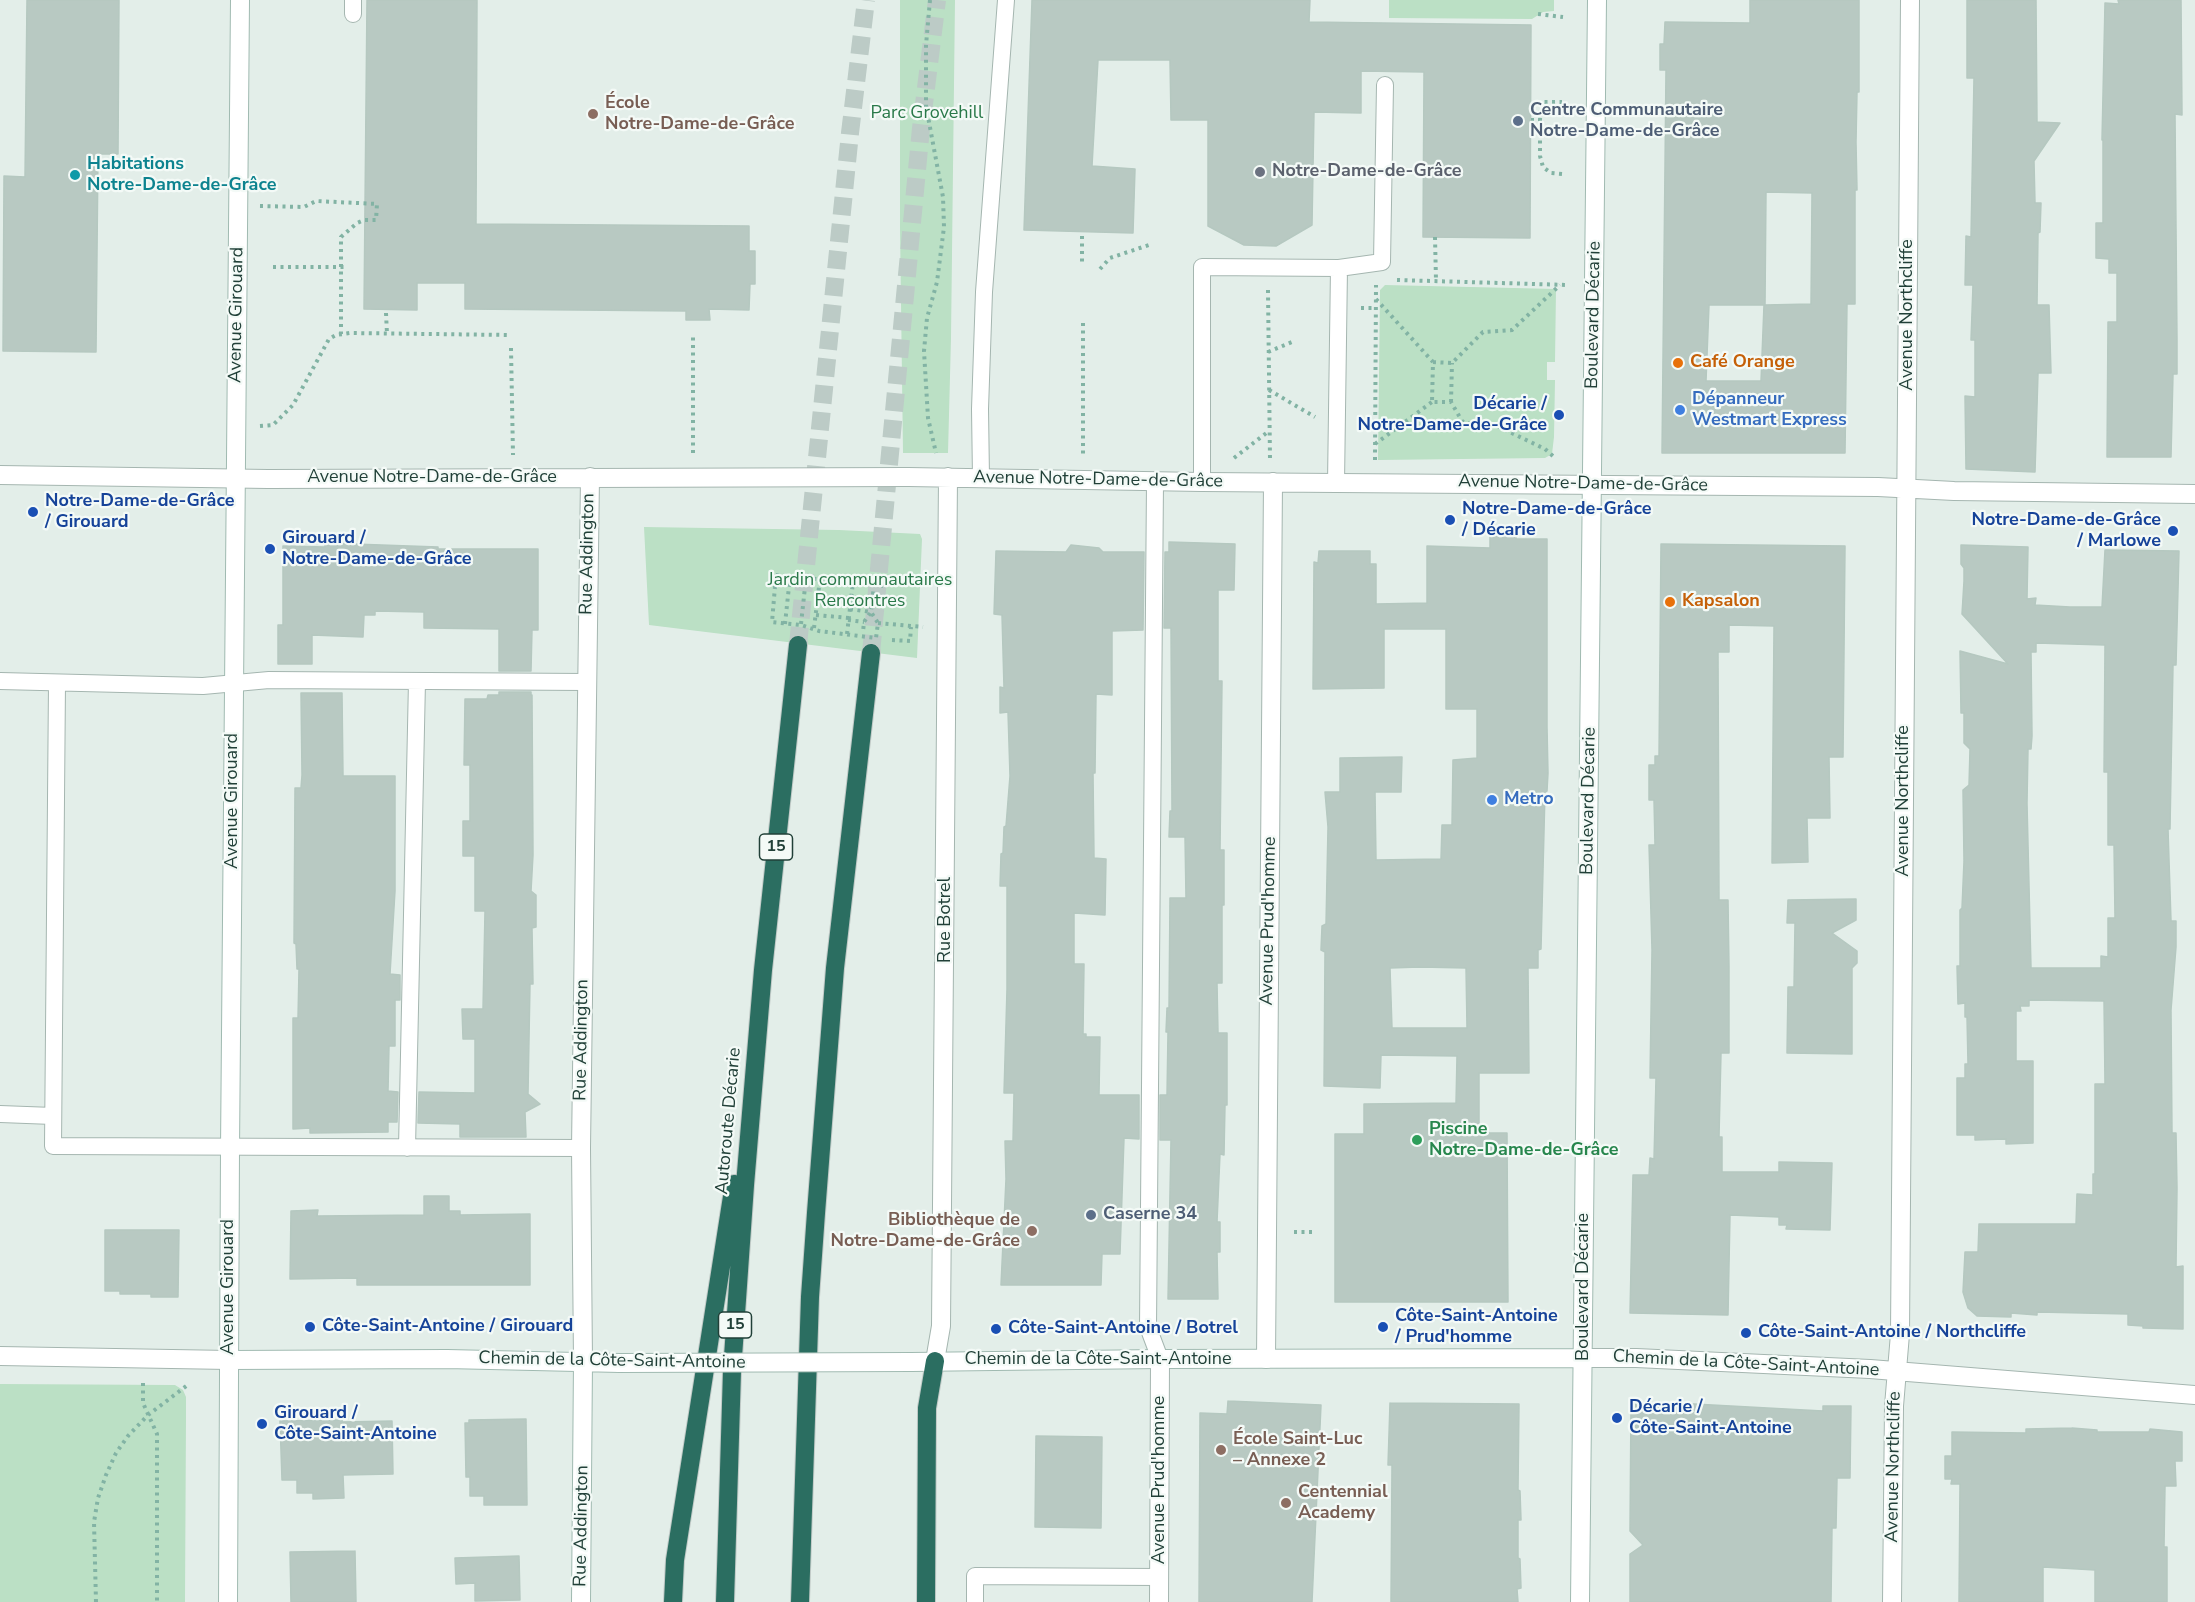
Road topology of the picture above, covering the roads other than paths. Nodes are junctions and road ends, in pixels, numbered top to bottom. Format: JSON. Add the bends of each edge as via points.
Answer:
{"nodes":[{"id":1,"x":240,"y":0,"type":"edge"},
{"id":2,"x":1006,"y":0,"type":"edge"},
{"id":3,"x":1597,"y":0,"type":"edge"},
{"id":4,"x":1910,"y":0,"type":"edge"},
{"id":5,"x":1385,"y":85,"type":"dead end"},
{"id":6,"x":1339,"y":268,"type":"junction"},
{"id":7,"x":0,"y":475,"type":"edge"},
{"id":8,"x":590,"y":477,"type":"junction"},
{"id":9,"x":948,"y":477,"type":"junction"},
{"id":10,"x":236,"y":478,"type":"junction"},
{"id":11,"x":981,"y":478,"type":"junction"},
{"id":12,"x":1155,"y":482,"type":"junction"},
{"id":13,"x":1202,"y":482,"type":"junction"},
{"id":14,"x":1273,"y":482,"type":"junction"},
{"id":15,"x":1336,"y":483,"type":"junction"},
{"id":16,"x":1593,"y":485,"type":"junction"},
{"id":17,"x":1906,"y":489,"type":"junction"},
{"id":18,"x":2195,"y":494,"type":"edge"},
{"id":19,"x":870,"y":643,"type":"tunnel mouth"},
{"id":20,"x":798,"y":645,"type":"tunnel mouth"},
{"id":21,"x":0,"y":681,"type":"edge"},
{"id":22,"x":417,"y":681,"type":"junction"},
{"id":23,"x":586,"y":682,"type":"junction"},
{"id":24,"x":57,"y":683,"type":"junction"},
{"id":25,"x":233,"y":683,"type":"junction"},
{"id":26,"x":756,"y":1049,"type":"junction"},
{"id":27,"x":0,"y":1114,"type":"edge"},
{"id":28,"x":53,"y":1116,"type":"junction"},
{"id":29,"x":230,"y":1148,"type":"junction"},
{"id":30,"x":407,"y":1148,"type":"junction"},
{"id":31,"x":581,"y":1148,"type":"junction"},
{"id":32,"x":0,"y":1356,"type":"edge"},
{"id":33,"x":1584,"y":1358,"type":"junction"},
{"id":34,"x":1160,"y":1359,"type":"junction"},
{"id":35,"x":1266,"y":1359,"type":"junction"},
{"id":36,"x":229,"y":1360,"type":"junction"},
{"id":37,"x":583,"y":1361,"type":"junction"},
{"id":38,"x":935,"y":1361,"type":"junction"},
{"id":39,"x":1897,"y":1371,"type":"junction"},
{"id":40,"x":2195,"y":1395,"type":"edge"},
{"id":41,"x":1159,"y":1576,"type":"junction"},
{"id":42,"x":228,"y":1602,"type":"edge"},
{"id":43,"x":581,"y":1602,"type":"edge"},
{"id":44,"x":672,"y":1602,"type":"edge"},
{"id":45,"x":725,"y":1602,"type":"edge"},
{"id":46,"x":800,"y":1602,"type":"edge"},
{"id":47,"x":926,"y":1602,"type":"edge"},
{"id":48,"x":975,"y":1602,"type":"edge"},
{"id":49,"x":1159,"y":1602,"type":"edge"},
{"id":50,"x":1581,"y":1602,"type":"edge"},
{"id":51,"x":1892,"y":1602,"type":"edge"}],
"edges":[{"from":1,"to":10,"type":"street","name":"Avenue Girouard"},
{"from":2,"to":11,"type":"lane","via":[[984,292]]},
{"from":3,"to":16,"type":"street","name":"Boulevard Décarie"},
{"from":4,"to":17,"type":"street","name":"Avenue Northcliffe"},
{"from":5,"to":6,"type":"lane","via":[[1382,262]]},
{"from":6,"to":13,"type":"lane","via":[[1202,267]]},
{"from":6,"to":15,"type":"lane"},
{"from":7,"to":10,"type":"street","name":"Avenue Notre-Dame-de-Grâce"},
{"from":8,"to":9,"type":"street","name":"Avenue Notre-Dame-de-Grâce"},
{"from":8,"to":10,"type":"street","name":"Avenue Notre-Dame-de-Grâce"},
{"from":8,"to":23,"type":"street","name":"Rue Addington"},
{"from":9,"to":11,"type":"street","name":"Avenue Notre-Dame-de-Grâce"},
{"from":9,"to":38,"type":"street","name":"Rue Botrel","via":[[941,1326]]},
{"from":10,"to":25,"type":"street","name":"Avenue Girouard"},
{"from":11,"to":12,"type":"street","name":"Avenue Notre-Dame-de-Grâce"},
{"from":12,"to":13,"type":"street","name":"Avenue Notre-Dame-de-Grâce"},
{"from":12,"to":34,"type":"lane","via":[[1148,1327]]},
{"from":13,"to":14,"type":"street","name":"Avenue Notre-Dame-de-Grâce"},
{"from":14,"to":15,"type":"street","name":"Avenue Notre-Dame-de-Grâce"},
{"from":14,"to":35,"type":"street","name":"Avenue Prud'homme"},
{"from":15,"to":16,"type":"street","name":"Avenue Notre-Dame-de-Grâce"},
{"from":16,"to":17,"type":"street","name":"Avenue Notre-Dame-de-Grâce"},
{"from":16,"to":33,"type":"street","name":"Boulevard Décarie"},
{"from":17,"to":18,"type":"street","name":"Avenue Notre-Dame-de-Grâce"},
{"from":17,"to":39,"type":"street","name":"Avenue Northcliffe"},
{"from":19,"to":46,"type":"highway","via":[[835,968],[817,1190]]},
{"from":20,"to":26,"type":"highway","name":"Autoroute Décarie","number":"15"},
{"from":21,"to":24,"type":"lane"},
{"from":22,"to":23,"type":"lane"},
{"from":22,"to":25,"type":"lane"},
{"from":22,"to":30,"type":"lane"},
{"from":23,"to":31,"type":"street","name":"Rue Addington"},
{"from":24,"to":25,"type":"lane"},
{"from":24,"to":28,"type":"lane"},
{"from":25,"to":29,"type":"street","name":"Avenue Girouard"},
{"from":26,"to":44,"type":"highway","via":[[675,1560]]},
{"from":26,"to":45,"type":"highway","name":"Autoroute Décarie","number":"15","via":[[732,1371]]},
{"from":27,"to":28,"type":"lane"},
{"from":28,"to":29,"type":"lane","via":[[53,1146]]},
{"from":29,"to":30,"type":"lane"},
{"from":29,"to":36,"type":"street","name":"Avenue Girouard"},
{"from":30,"to":31,"type":"lane"},
{"from":31,"to":37,"type":"street","name":"Rue Addington"},
{"from":32,"to":36,"type":"street","name":"Chemin de la Côte-Saint-Antoine"},
{"from":33,"to":35,"type":"street","name":"Chemin de la Côte-Saint-Antoine"},
{"from":33,"to":39,"type":"street","name":"Chemin de la Côte-Saint-Antoine"},
{"from":33,"to":50,"type":"street","name":"Boulevard Décarie"},
{"from":34,"to":35,"type":"street","name":"Chemin de la Côte-Saint-Antoine"},
{"from":34,"to":38,"type":"street","name":"Chemin de la Côte-Saint-Antoine"},
{"from":34,"to":41,"type":"street","name":"Avenue Prud'homme"},
{"from":36,"to":37,"type":"street","name":"Chemin de la Côte-Saint-Antoine"},
{"from":36,"to":42,"type":"street","name":"Avenue Girouard"},
{"from":37,"to":38,"type":"street","name":"Chemin de la Côte-Saint-Antoine","bridge":true},
{"from":37,"to":43,"type":"street","name":"Rue Addington"},
{"from":38,"to":47,"type":"highway","via":[[927,1408]]},
{"from":39,"to":40,"type":"street","name":"Chemin de la Côte-Saint-Antoine"},
{"from":39,"to":51,"type":"street","name":"Avenue Northcliffe"},
{"from":41,"to":48,"type":"lane","via":[[975,1576]]},
{"from":41,"to":49,"type":"street","name":"Avenue Prud'homme"}]}
